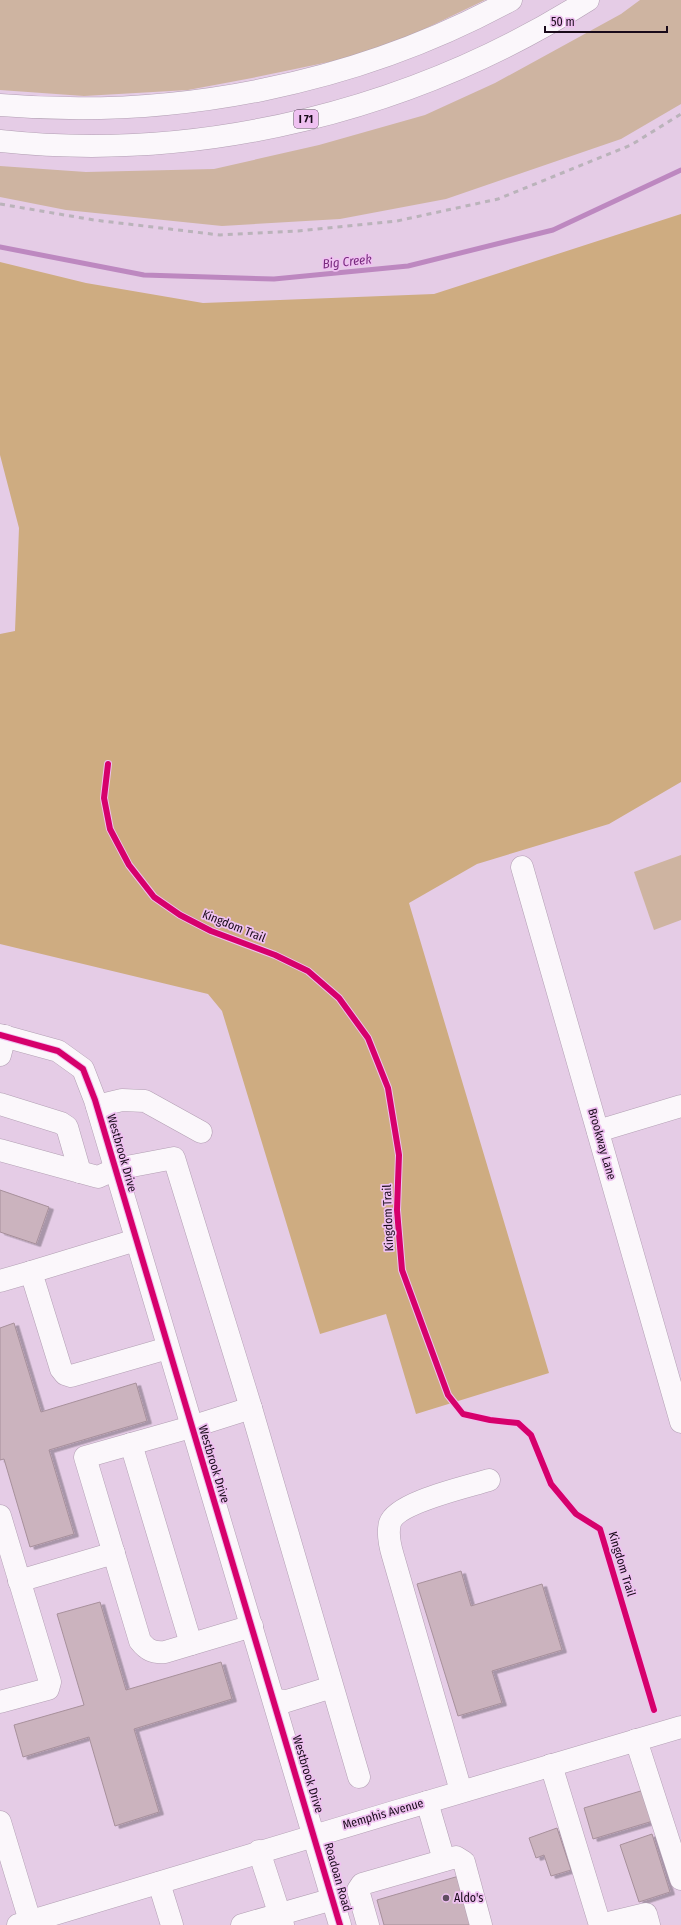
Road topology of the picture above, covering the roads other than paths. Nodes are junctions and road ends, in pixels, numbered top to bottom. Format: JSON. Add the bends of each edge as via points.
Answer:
{"nodes":[{"id":1,"x":511,"y":0,"type":"edge"},
{"id":2,"x":588,"y":0,"type":"edge"},
{"id":3,"x":0,"y":105,"type":"edge"},
{"id":4,"x":0,"y":141,"type":"edge"},
{"id":5,"x":522,"y":866,"type":"dead end"},
{"id":6,"x":2,"y":1042,"type":"edge"},
{"id":7,"x":96,"y":1103,"type":"junction"},
{"id":8,"x":0,"y":1104,"type":"edge"},
{"id":9,"x":681,"y":1106,"type":"edge"},
{"id":10,"x":598,"y":1131,"type":"junction"},
{"id":11,"x":201,"y":1132,"type":"dead end"},
{"id":12,"x":0,"y":1150,"type":"edge"},
{"id":13,"x":116,"y":1170,"type":"junction"},
{"id":14,"x":80,"y":1172,"type":"junction"},
{"id":15,"x":136,"y":1240,"type":"junction"},
{"id":16,"x":31,"y":1272,"type":"junction"},
{"id":17,"x":0,"y":1281,"type":"edge"},
{"id":18,"x":168,"y":1348,"type":"junction"},
{"id":19,"x":251,"y":1408,"type":"junction"},
{"id":20,"x":681,"y":1422,"type":"edge"},
{"id":21,"x":191,"y":1427,"type":"junction"},
{"id":22,"x":132,"y":1444,"type":"junction"},
{"id":23,"x":489,"y":1480,"type":"dead end"},
{"id":24,"x":0,"y":1516,"type":"edge"},
{"id":25,"x":114,"y":1553,"type":"junction"},
{"id":26,"x":20,"y":1580,"type":"junction"},
{"id":27,"x":252,"y":1626,"type":"junction"},
{"id":28,"x":190,"y":1644,"type":"junction"},
{"id":29,"x":332,"y":1687,"type":"junction"},
{"id":30,"x":274,"y":1700,"type":"junction"},
{"id":31,"x":0,"y":1702,"type":"edge"},
{"id":32,"x":681,"y":1727,"type":"edge"},
{"id":33,"x":636,"y":1740,"type":"junction"},
{"id":34,"x":551,"y":1765,"type":"junction"},
{"id":35,"x":359,"y":1777,"type":"dead end"},
{"id":36,"x":461,"y":1792,"type":"junction"},
{"id":37,"x":427,"y":1802,"type":"junction"},
{"id":38,"x":0,"y":1822,"type":"edge"},
{"id":39,"x":314,"y":1834,"type":"junction"},
{"id":40,"x":259,"y":1851,"type":"junction"},
{"id":41,"x":444,"y":1860,"type":"junction"},
{"id":42,"x":681,"y":1879,"type":"edge"},
{"id":43,"x":159,"y":1883,"type":"junction"},
{"id":44,"x":332,"y":1899,"type":"junction"},
{"id":45,"x":281,"y":1920,"type":"edge"},
{"id":46,"x":24,"y":1923,"type":"edge"},
{"id":47,"x":172,"y":1925,"type":"edge"},
{"id":48,"x":242,"y":1925,"type":"edge"},
{"id":49,"x":340,"y":1925,"type":"edge"},
{"id":50,"x":368,"y":1925,"type":"edge"},
{"id":51,"x":481,"y":1925,"type":"edge"},
{"id":52,"x":600,"y":1925,"type":"edge"},
{"id":53,"x":649,"y":1925,"type":"edge"}],
"edges":[{"from":1,"to":3,"type":"main road","via":[[462,26],[405,49],[340,70],[258,90],[163,104],[53,108]]},
{"from":2,"to":4,"type":"main road","number":"I 71","via":[[525,38],[486,57],[405,90],[325,115],[236,134],[163,142],[95,146]]},
{"from":5,"to":10,"type":"main road","name":"Brookway Lane"},
{"from":6,"to":7,"type":"main road","name":"Westbrook Drive","via":[[58,1051],[83,1069]]},
{"from":7,"to":11,"type":"main road","via":[[145,1101]]},
{"from":7,"to":13,"type":"main road","name":"Westbrook Drive"},
{"from":8,"to":14,"type":"main road","via":[[67,1127]]},
{"from":9,"to":10,"type":"main road"},
{"from":10,"to":20,"type":"main road","name":"Brookway Lane"},
{"from":12,"to":14,"type":"main road"},
{"from":13,"to":14,"type":"main road","via":[[98,1177]]},
{"from":13,"to":15,"type":"main road","name":"Westbrook Drive"},
{"from":13,"to":19,"type":"main road","via":[[174,1158]]},
{"from":15,"to":16,"type":"main road"},
{"from":15,"to":18,"type":"main road","name":"Westbrook Drive"},
{"from":16,"to":17,"type":"main road"},
{"from":16,"to":18,"type":"main road","via":[[61,1370],[65,1374],[71,1376]]},
{"from":18,"to":21,"type":"main road","name":"Westbrook Drive"},
{"from":19,"to":21,"type":"main road"},
{"from":19,"to":29,"type":"main road"},
{"from":21,"to":22,"type":"main road"},
{"from":21,"to":27,"type":"main road","name":"Westbrook Drive"},
{"from":22,"to":25,"type":"main road","via":[[85,1457]]},
{"from":22,"to":28,"type":"main road"},
{"from":23,"to":36,"type":"main road","via":[[415,1502],[393,1517],[389,1531],[393,1556]]},
{"from":24,"to":26,"type":"main road"},
{"from":25,"to":26,"type":"main road"},
{"from":25,"to":28,"type":"main road","via":[[140,1641],[146,1648],[159,1652]]},
{"from":26,"to":31,"type":"main road","via":[[50,1682],[48,1689]]},
{"from":27,"to":28,"type":"main road"},
{"from":27,"to":30,"type":"main road","name":"Westbrook Drive"},
{"from":29,"to":30,"type":"main road","via":[[287,1701]]},
{"from":29,"to":35,"type":"main road"},
{"from":30,"to":39,"type":"main road","name":"Westbrook Drive"},
{"from":32,"to":33,"type":"main road","name":"Memphis Avenue"},
{"from":33,"to":34,"type":"main road","name":"Memphis Avenue"},
{"from":33,"to":42,"type":"main road"},
{"from":34,"to":36,"type":"main road","name":"Memphis Avenue"},
{"from":34,"to":52,"type":"main road"},
{"from":36,"to":37,"type":"main road","name":"Memphis Avenue"},
{"from":37,"to":39,"type":"main road","name":"Memphis Avenue"},
{"from":37,"to":41,"type":"main road"},
{"from":38,"to":46,"type":"main road"},
{"from":39,"to":40,"type":"main road","name":"Memphis Avenue"},
{"from":39,"to":44,"type":"main road","name":"Roadoan Road"},
{"from":40,"to":43,"type":"main road","name":"Memphis Avenue"},
{"from":40,"to":45,"type":"main road"},
{"from":41,"to":50,"type":"main road","via":[[362,1884],[358,1890]]},
{"from":41,"to":51,"type":"main road","via":[[456,1857],[464,1862]]},
{"from":43,"to":46,"type":"main road","name":"Memphis Avenue"},
{"from":43,"to":47,"type":"main road"},
{"from":44,"to":45,"type":"main road"},
{"from":44,"to":49,"type":"main road","name":"Roadoan Road"},
{"from":45,"to":48,"type":"main road"},
{"from":52,"to":53,"type":"main road","via":[[646,1914]]}]}
